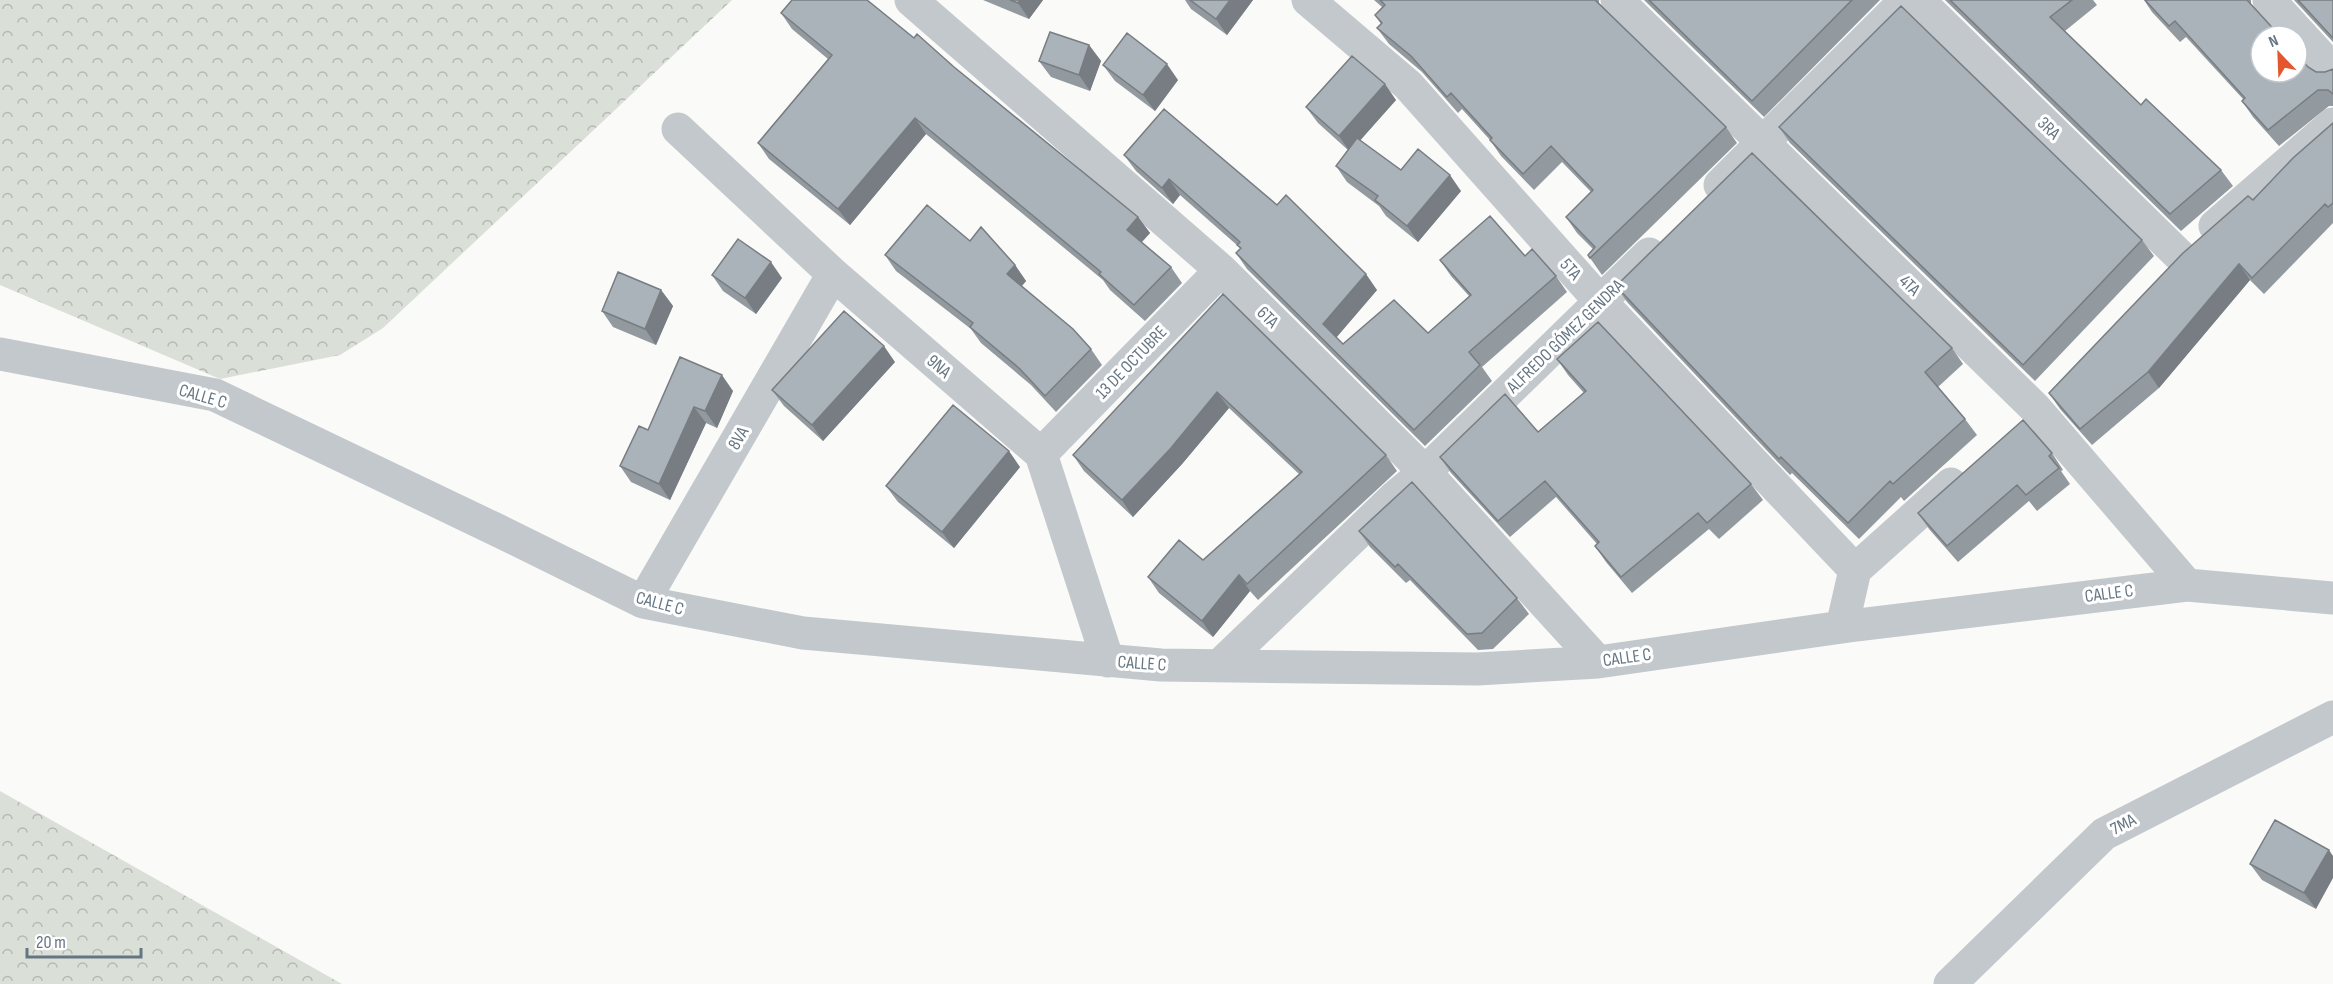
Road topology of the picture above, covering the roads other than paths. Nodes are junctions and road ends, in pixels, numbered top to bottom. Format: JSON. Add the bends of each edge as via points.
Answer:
{"nodes":[{"id":1,"x":911,"y":0,"type":"edge"},
{"id":2,"x":1308,"y":0,"type":"edge"},
{"id":3,"x":1617,"y":0,"type":"edge"},
{"id":4,"x":1906,"y":0,"type":"edge"},
{"id":5,"x":1918,"y":0,"type":"edge"},
{"id":6,"x":2269,"y":0,"type":"edge"},
{"id":7,"x":2333,"y":70,"type":"edge"},
{"id":8,"x":2333,"y":124,"type":"edge"},
{"id":9,"x":678,"y":129,"type":"dead end"},
{"id":10,"x":1765,"y":142,"type":"junction"},
{"id":11,"x":1699,"y":206,"type":"edge"},
{"id":12,"x":1674,"y":230,"type":"edge"},
{"id":13,"x":2180,"y":256,"type":"junction"},
{"id":14,"x":1221,"y":270,"type":"junction"},
{"id":15,"x":833,"y":274,"type":"junction"},
{"id":16,"x":2156,"y":281,"type":"edge"},
{"id":17,"x":1600,"y":301,"type":"junction"},
{"id":18,"x":0,"y":354,"type":"edge"},
{"id":19,"x":2060,"y":383,"type":"edge"},
{"id":20,"x":2036,"y":408,"type":"junction"},
{"id":21,"x":2010,"y":431,"type":"edge"},
{"id":22,"x":1041,"y":454,"type":"junction"},
{"id":23,"x":1975,"y":462,"type":"edge"},
{"id":24,"x":1425,"y":472,"type":"junction"},
{"id":25,"x":1855,"y":570,"type":"junction"},
{"id":26,"x":2187,"y":585,"type":"junction"},
{"id":27,"x":2333,"y":598,"type":"edge"},
{"id":28,"x":643,"y":602,"type":"junction"},
{"id":29,"x":1842,"y":627,"type":"junction"},
{"id":30,"x":1108,"y":661,"type":"junction"},
{"id":31,"x":1598,"y":662,"type":"junction"},
{"id":32,"x":1219,"y":666,"type":"junction"},
{"id":33,"x":2333,"y":717,"type":"edge"},
{"id":34,"x":1950,"y":984,"type":"edge"}],
"edges":[{"from":1,"to":14,"type":"street","name":"6TA"},
{"from":2,"to":17,"type":"street","name":"5TA","via":[[1408,85]]},
{"from":3,"to":10,"type":"street","name":"4TA"},
{"from":4,"to":10,"type":"street"},
{"from":5,"to":13,"type":"street","name":"3RA"},
{"from":6,"to":7,"type":"street"},
{"from":8,"to":13,"type":"street"},
{"from":9,"to":15,"type":"street","name":"9NA"},
{"from":10,"to":11,"type":"street"},
{"from":10,"to":20,"type":"street","name":"4TA"},
{"from":12,"to":17,"type":"street","name":"ALFREDO GÓMEZ GENDRA"},
{"from":13,"to":16,"type":"street"},
{"from":14,"to":22,"type":"street","name":"13 DE OCTUBRE"},
{"from":14,"to":24,"type":"street","name":"6TA"},
{"from":15,"to":22,"type":"street","name":"9NA"},
{"from":15,"to":28,"type":"street","name":"8VA"},
{"from":17,"to":24,"type":"street","name":"ALFREDO GÓMEZ GENDRA"},
{"from":17,"to":25,"type":"street","name":"5TA"},
{"from":18,"to":28,"type":"street","name":"CALLE C","via":[[215,395]]},
{"from":19,"to":20,"type":"street"},
{"from":20,"to":21,"type":"street"},
{"from":20,"to":26,"type":"street","name":"4TA"},
{"from":22,"to":30,"type":"street"},
{"from":23,"to":25,"type":"street"},
{"from":24,"to":31,"type":"street","name":"6TA"},
{"from":24,"to":32,"type":"street","name":"ALFREDO GÓMEZ GENDRA"},
{"from":25,"to":29,"type":"street"},
{"from":26,"to":27,"type":"street","name":"CALLE C"},
{"from":26,"to":29,"type":"street","name":"CALLE C"},
{"from":28,"to":30,"type":"street","name":"CALLE C","via":[[803,633]]},
{"from":29,"to":31,"type":"street","name":"CALLE C"},
{"from":30,"to":32,"type":"street","name":"CALLE C"},
{"from":31,"to":32,"type":"street","name":"CALLE C","via":[[1477,669]]},
{"from":33,"to":34,"type":"street","name":"7MA","via":[[2104,834]]}]}
